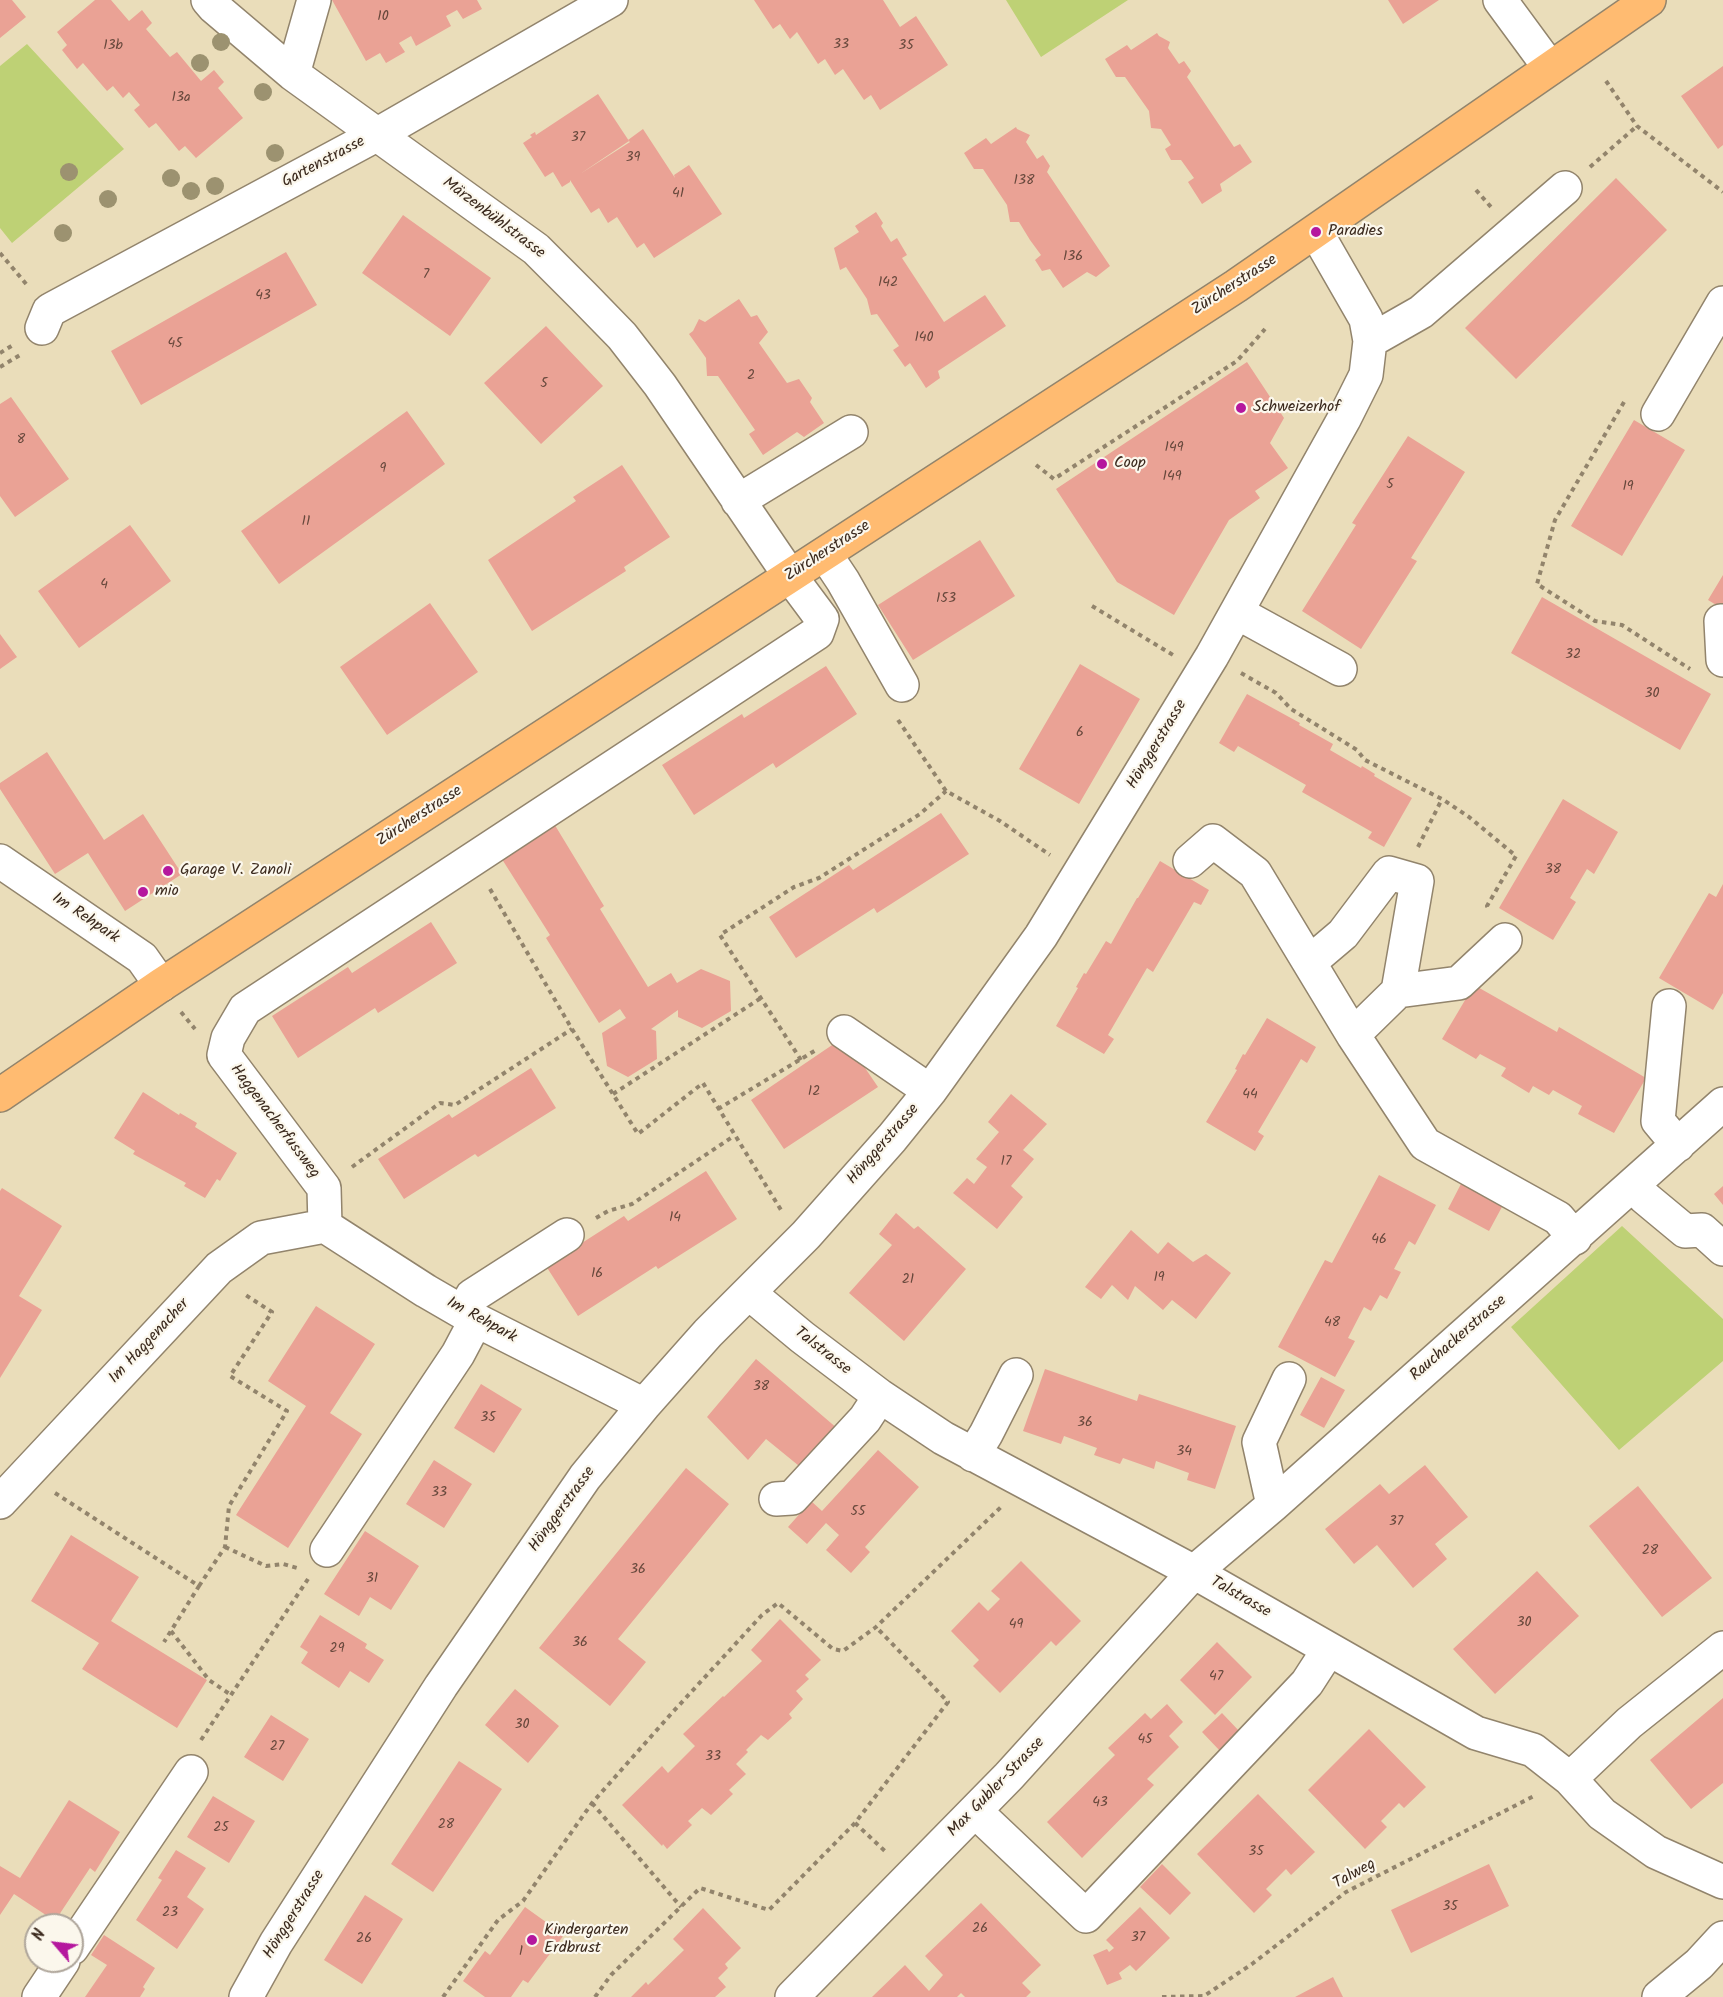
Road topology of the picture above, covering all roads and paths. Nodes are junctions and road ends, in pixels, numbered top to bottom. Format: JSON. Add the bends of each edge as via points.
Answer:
{"nodes":[{"id":1,"x":208,"y":0,"type":"edge"},
{"id":2,"x":314,"y":0,"type":"edge"},
{"id":3,"x":611,"y":0,"type":"edge"},
{"id":4,"x":1500,"y":0,"type":"edge"},
{"id":5,"x":1649,"y":0,"type":"edge"},
{"id":6,"x":1550,"y":68,"type":"junction"},
{"id":7,"x":293,"y":74,"type":"junction"},
{"id":8,"x":1606,"y":81,"type":"dead end"},
{"id":9,"x":1637,"y":126,"type":"junction"},
{"id":10,"x":378,"y":134,"type":"junction"},
{"id":11,"x":1565,"y":188,"type":"joint"},
{"id":12,"x":1723,"y":192,"type":"edge"},
{"id":13,"x":1316,"y":232,"type":"junction"},
{"id":14,"x":0,"y":253,"type":"edge"},
{"id":15,"x":1723,"y":303,"type":"edge"},
{"id":16,"x":45,"y":320,"type":"joint"},
{"id":17,"x":1266,"y":329,"type":"dead end"},
{"id":18,"x":1370,"y":341,"type":"junction"},
{"id":19,"x":1662,"y":407,"type":"joint"},
{"id":20,"x":850,"y":432,"type":"dead end"},
{"id":21,"x":1036,"y":465,"type":"dead end"},
{"id":22,"x":738,"y":501,"type":"junction"},
{"id":23,"x":825,"y":554,"type":"junction"},
{"id":24,"x":790,"y":576,"type":"junction"},
{"id":25,"x":1092,"y":606,"type":"dead end"},
{"id":26,"x":1238,"y":613,"type":"junction"},
{"id":27,"x":1721,"y":621,"type":"dead end"},
{"id":28,"x":1207,"y":664,"type":"junction"},
{"id":29,"x":1709,"y":666,"type":"edge"},
{"id":30,"x":1340,"y":669,"type":"dead end"},
{"id":31,"x":898,"y":699,"type":"joint"},
{"id":32,"x":946,"y":791,"type":"junction"},
{"id":33,"x":1442,"y":799,"type":"junction"},
{"id":34,"x":473,"y":860,"type":"junction"},
{"id":35,"x":0,"y":861,"type":"edge"},
{"id":36,"x":1190,"y":861,"type":"dead end"},
{"id":37,"x":1402,"y":877,"type":"junction"},
{"id":38,"x":1076,"y":879,"type":"junction"},
{"id":39,"x":1505,"y":940,"type":"joint"},
{"id":40,"x":1310,"y":962,"type":"junction"},
{"id":41,"x":161,"y":985,"type":"junction"},
{"id":42,"x":1398,"y":991,"type":"junction"},
{"id":43,"x":761,"y":998,"type":"junction"},
{"id":44,"x":1669,"y":1006,"type":"dead end"},
{"id":45,"x":572,"y":1029,"type":"junction"},
{"id":46,"x":844,"y":1032,"type":"joint"},
{"id":47,"x":1353,"y":1035,"type":"junction"},
{"id":48,"x":801,"y":1060,"type":"junction"},
{"id":49,"x":930,"y":1091,"type":"junction"},
{"id":50,"x":613,"y":1094,"type":"junction"},
{"id":51,"x":0,"y":1095,"type":"edge"},
{"id":52,"x":1723,"y":1104,"type":"edge"},
{"id":53,"x":718,"y":1109,"type":"junction"},
{"id":54,"x":734,"y":1136,"type":"junction"},
{"id":55,"x":1678,"y":1145,"type":"junction"},
{"id":56,"x":1634,"y":1185,"type":"junction"},
{"id":57,"x":324,"y":1188,"type":"junction"},
{"id":58,"x":325,"y":1226,"type":"junction"},
{"id":59,"x":567,"y":1235,"type":"joint"},
{"id":60,"x":806,"y":1235,"type":"junction"},
{"id":61,"x":1575,"y":1238,"type":"junction"},
{"id":62,"x":1723,"y":1250,"type":"edge"},
{"id":63,"x":213,"y":1274,"type":"junction"},
{"id":64,"x":749,"y":1293,"type":"junction"},
{"id":65,"x":470,"y":1316,"type":"junction"},
{"id":66,"x":1016,"y":1375,"type":"dead end"},
{"id":67,"x":1289,"y":1379,"type":"dead end"},
{"id":68,"x":880,"y":1396,"type":"junction"},
{"id":69,"x":644,"y":1405,"type":"junction"},
{"id":70,"x":973,"y":1455,"type":"junction"},
{"id":71,"x":31,"y":1469,"type":"junction"},
{"id":72,"x":1020,"y":1480,"type":"junction"},
{"id":73,"x":776,"y":1499,"type":"dead end"},
{"id":74,"x":0,"y":1502,"type":"edge"},
{"id":75,"x":1273,"y":1505,"type":"junction"},
{"id":76,"x":225,"y":1546,"type":"junction"},
{"id":77,"x":320,"y":1561,"type":"junction"},
{"id":78,"x":1194,"y":1572,"type":"junction"},
{"id":79,"x":199,"y":1586,"type":"junction"},
{"id":80,"x":876,"y":1627,"type":"junction"},
{"id":81,"x":171,"y":1631,"type":"junction"},
{"id":82,"x":164,"y":1642,"type":"dead end"},
{"id":83,"x":1723,"y":1648,"type":"edge"},
{"id":84,"x":1329,"y":1649,"type":"junction"},
{"id":85,"x":231,"y":1695,"type":"junction"},
{"id":86,"x":191,"y":1772,"type":"joint"},
{"id":87,"x":1569,"y":1779,"type":"junction"},
{"id":88,"x":592,"y":1803,"type":"junction"},
{"id":89,"x":975,"y":1811,"type":"junction"},
{"id":90,"x":1723,"y":1882,"type":"edge"},
{"id":91,"x":681,"y":1907,"type":"junction"},
{"id":92,"x":84,"y":1930,"type":"edge"},
{"id":93,"x":1723,"y":1938,"type":"edge"},
{"id":94,"x":55,"y":1973,"type":"edge"},
{"id":95,"x":39,"y":1997,"type":"edge"},
{"id":96,"x":246,"y":1997,"type":"edge"},
{"id":97,"x":442,"y":1997,"type":"edge"},
{"id":98,"x":595,"y":1997,"type":"edge"},
{"id":99,"x":792,"y":1997,"type":"edge"},
{"id":100,"x":1162,"y":1997,"type":"edge"},
{"id":101,"x":1659,"y":1997,"type":"edge"}],
"edges":[{"from":1,"to":7,"type":"street","name":"Märzenbühlstrasse"},
{"from":2,"to":7,"type":"street"},
{"from":3,"to":10,"type":"street","name":"Gartenstrasse"},
{"from":4,"to":6,"type":"street"},
{"from":5,"to":6,"type":"main road","name":"Zürcherstrasse"},
{"from":6,"to":13,"type":"main road","name":"Zürcherstrasse"},
{"from":7,"to":10,"type":"street","name":"Märzenbühlstrasse"},
{"from":8,"to":9,"type":"path"},
{"from":9,"to":11,"type":"path"},
{"from":9,"to":12,"type":"path"},
{"from":10,"to":16,"type":"street","name":"Gartenstrasse"},
{"from":10,"to":22,"type":"street","name":"Märzenbühlstrasse","via":[[536,249],[584,297],[622,336],[653,377]]},
{"from":11,"to":18,"type":"street","via":[[1421,312]]},
{"from":13,"to":18,"type":"street","name":"Hönggerstrasse","via":[[1366,319]]},
{"from":13,"to":23,"type":"main road","name":"Zürcherstrasse"},
{"from":14,"to":16,"type":"path"},
{"from":15,"to":19,"type":"street"},
{"from":17,"to":21,"type":"path","via":[[1237,361],[1054,479]]},
{"from":18,"to":26,"type":"street","name":"Hönggerstrasse","via":[[1366,375]]},
{"from":19,"to":29,"type":"path","via":[[1623,402],[1555,520],[1537,584],[1594,621],[1622,626]]},
{"from":20,"to":22,"type":"street"},
{"from":22,"to":24,"type":"street","name":"Märzenbühlstrasse"},
{"from":23,"to":24,"type":"main road","name":"Zürcherstrasse"},
{"from":23,"to":31,"type":"street","via":[[843,581]]},
{"from":24,"to":34,"type":"street","name":"Märzenbühlstrasse","via":[[822,619],[817,633]]},
{"from":24,"to":41,"type":"main road","name":"Zürcherstrasse"},
{"from":25,"to":28,"type":"path"},
{"from":26,"to":28,"type":"street","name":"Hönggerstrasse"},
{"from":26,"to":30,"type":"street"},
{"from":27,"to":29,"type":"street"},
{"from":28,"to":33,"type":"path","via":[[1276,693],[1291,709],[1357,750],[1365,760]]},
{"from":28,"to":38,"type":"street","name":"Hönggerstrasse"},
{"from":31,"to":32,"type":"path"},
{"from":32,"to":38,"type":"path","via":[[1048,852],[1056,865]]},
{"from":32,"to":43,"type":"path","via":[[920,814],[720,935]]},
{"from":33,"to":37,"type":"path"},
{"from":33,"to":39,"type":"path","via":[[1516,856],[1487,906]]},
{"from":34,"to":45,"type":"path"},
{"from":34,"to":57,"type":"street","name":"Haggenacherfussweg","via":[[245,1009],[228,1038],[224,1055]]},
{"from":35,"to":41,"type":"street","name":"Im Rehpark","via":[[142,958]]},
{"from":36,"to":40,"type":"street","via":[[1213,841],[1255,873]]},
{"from":37,"to":40,"type":"street","via":[[1389,873],[1343,934]]},
{"from":37,"to":42,"type":"street","via":[[1417,882]]},
{"from":38,"to":49,"type":"street","name":"Hönggerstrasse","via":[[1041,936]]},
{"from":39,"to":42,"type":"street","via":[[1459,983]]},
{"from":40,"to":47,"type":"street"},
{"from":41,"to":51,"type":"main road","name":"Zürcherstrasse"},
{"from":42,"to":47,"type":"street"},
{"from":43,"to":48,"type":"path"},
{"from":43,"to":50,"type":"path"},
{"from":44,"to":55,"type":"street","via":[[1658,1121]]},
{"from":45,"to":50,"type":"path"},
{"from":45,"to":57,"type":"path","via":[[455,1105],[440,1103]]},
{"from":46,"to":48,"type":"path"},
{"from":46,"to":49,"type":"street"},
{"from":47,"to":61,"type":"street","via":[[1425,1144],[1558,1218]]},
{"from":48,"to":53,"type":"path"},
{"from":49,"to":60,"type":"street","name":"Hönggerstrasse"},
{"from":50,"to":53,"type":"path","via":[[638,1134],[703,1083]]},
{"from":52,"to":55,"type":"street","name":"Rauchackerstrasse"},
{"from":53,"to":54,"type":"path"},
{"from":54,"to":59,"type":"path","via":[[632,1204],[608,1211]]},
{"from":54,"to":60,"type":"path","via":[[786,1218]]},
{"from":55,"to":56,"type":"street","name":"Rauchackerstrasse"},
{"from":56,"to":61,"type":"street","name":"Rauchackerstrasse"},
{"from":56,"to":62,"type":"street","via":[[1685,1231],[1702,1230]]},
{"from":57,"to":58,"type":"street","name":"Haggenacherfussweg"},
{"from":58,"to":63,"type":"street","name":"Im Haggenacher","via":[[261,1238]]},
{"from":58,"to":65,"type":"street","name":"Im Rehpark"},
{"from":59,"to":65,"type":"street","via":[[472,1296]]},
{"from":60,"to":64,"type":"street","name":"Hönggerstrasse"},
{"from":61,"to":75,"type":"street","name":"Rauchackerstrasse"},
{"from":63,"to":71,"type":"street","name":"Im Haggenacher"},
{"from":63,"to":76,"type":"path","via":[[272,1312],[230,1376],[287,1411],[229,1506]]},
{"from":64,"to":68,"type":"street","name":"Talstrasse"},
{"from":64,"to":69,"type":"street","name":"Hönggerstrasse"},
{"from":65,"to":69,"type":"street","name":"Im Rehpark"},
{"from":65,"to":77,"type":"street","via":[[458,1354]]},
{"from":66,"to":70,"type":"street"},
{"from":67,"to":75,"type":"street","via":[[1259,1442]]},
{"from":68,"to":70,"type":"street","name":"Talstrasse"},
{"from":68,"to":73,"type":"street","via":[[865,1419],[792,1498]]},
{"from":69,"to":96,"type":"street","name":"Hönggerstrasse","via":[[585,1477],[441,1686],[276,1943]]},
{"from":70,"to":72,"type":"street","name":"Talstrasse"},
{"from":71,"to":74,"type":"street","name":"Im Haggenacher"},
{"from":71,"to":79,"type":"path","via":[[50,1489]]},
{"from":72,"to":78,"type":"street","name":"Talstrasse"},
{"from":72,"to":80,"type":"path","via":[[1006,1503]]},
{"from":75,"to":78,"type":"street","name":"Rauchackerstrasse"},
{"from":76,"to":77,"type":"path","via":[[266,1566]]},
{"from":76,"to":79,"type":"path"},
{"from":77,"to":85,"type":"path"},
{"from":78,"to":84,"type":"street","name":"Talstrasse"},
{"from":78,"to":89,"type":"street","name":"Max Gubler-Strasse"},
{"from":79,"to":81,"type":"path"},
{"from":80,"to":88,"type":"path","via":[[843,1651],[833,1649],[778,1603],[762,1615]]},
{"from":80,"to":91,"type":"path","via":[[948,1702],[855,1823],[769,1910],[700,1888]]},
{"from":81,"to":82,"type":"path"},
{"from":81,"to":85,"type":"path","via":[[209,1680]]},
{"from":83,"to":87,"type":"street","via":[[1629,1723]]},
{"from":84,"to":87,"type":"street","name":"Talstrasse","via":[[1476,1732],[1533,1750]]},
{"from":84,"to":89,"type":"street","via":[[1307,1683],[1086,1916]]},
{"from":85,"to":86,"type":"path","via":[[193,1753]]},
{"from":86,"to":92,"type":"street"},
{"from":87,"to":90,"type":"street","name":"Talstrasse","via":[[1602,1814],[1656,1852]]},
{"from":87,"to":100,"type":"path","name":"Talweg","via":[[1346,1892],[1203,1996]]},
{"from":88,"to":91,"type":"path"},
{"from":88,"to":97,"type":"path","via":[[523,1901],[498,1920]]},
{"from":89,"to":99,"type":"street","name":"Max Gubler-Strasse"},
{"from":91,"to":98,"type":"path","via":[[611,1975]]},
{"from":93,"to":101,"type":"street"},
{"from":94,"to":95,"type":"street"}]}
